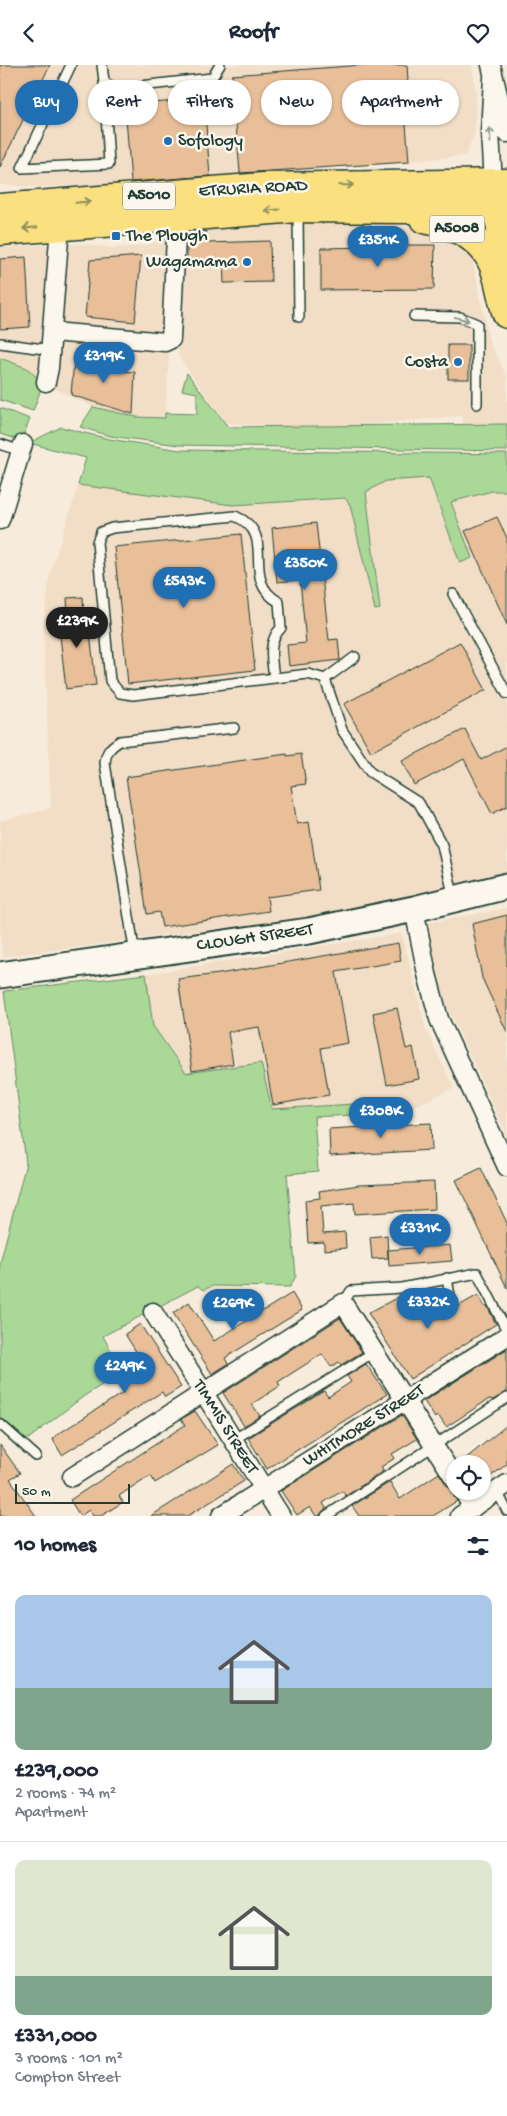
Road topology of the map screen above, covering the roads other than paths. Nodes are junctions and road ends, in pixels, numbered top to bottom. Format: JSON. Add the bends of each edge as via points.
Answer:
{"nodes":[{"id":1,"x":71,"y":65,"type":"edge"},
{"id":2,"x":102,"y":65,"type":"edge"},
{"id":3,"x":220,"y":65,"type":"edge"},
{"id":4,"x":492,"y":72,"type":"edge"},
{"id":5,"x":104,"y":80,"type":"edge"},
{"id":6,"x":158,"y":85,"type":"edge"},
{"id":7,"x":107,"y":125,"type":"edge"},
{"id":8,"x":507,"y":133,"type":"edge"},
{"id":9,"x":500,"y":183,"type":"edge"},
{"id":10,"x":298,"y":197,"type":"junction"},
{"id":11,"x":0,"y":208,"type":"edge"},
{"id":12,"x":355,"y":209,"type":"junction"},
{"id":13,"x":503,"y":211,"type":"edge"},
{"id":14,"x":58,"y":215,"type":"junction"},
{"id":15,"x":177,"y":216,"type":"junction"},
{"id":16,"x":0,"y":231,"type":"edge"},
{"id":17,"x":507,"y":266,"type":"edge"},
{"id":18,"x":507,"y":314,"type":"edge"},
{"id":19,"x":414,"y":316,"type":"dead end"},
{"id":20,"x":299,"y":317,"type":"dead end"},
{"id":21,"x":52,"y":332,"type":"junction"},
{"id":22,"x":0,"y":343,"type":"edge"},
{"id":23,"x":51,"y":351,"type":"junction"},
{"id":24,"x":46,"y":382,"type":"dead end"},
{"id":25,"x":477,"y":404,"type":"dead end"},
{"id":26,"x":0,"y":444,"type":"edge"},
{"id":27,"x":22,"y":447,"type":"joint"},
{"id":28,"x":3,"y":497,"type":"edge"},
{"id":29,"x":0,"y":520,"type":"edge"},
{"id":30,"x":453,"y":594,"type":"dead end"},
{"id":31,"x":356,"y":657,"type":"dead end"},
{"id":32,"x":274,"y":678,"type":"junction"},
{"id":33,"x":325,"y":679,"type":"junction"},
{"id":34,"x":507,"y":693,"type":"edge"},
{"id":35,"x":234,"y":727,"type":"dead end"},
{"id":36,"x":507,"y":886,"type":"edge"},
{"id":37,"x":454,"y":899,"type":"junction"},
{"id":38,"x":414,"y":909,"type":"junction"},
{"id":39,"x":135,"y":955,"type":"junction"},
{"id":40,"x":0,"y":975,"type":"edge"},
{"id":41,"x":507,"y":1167,"type":"edge"},
{"id":42,"x":447,"y":1278,"type":"junction"},
{"id":43,"x":343,"y":1303,"type":"junction"},
{"id":44,"x":434,"y":1311,"type":"dead end"},
{"id":45,"x":153,"y":1312,"type":"dead end"},
{"id":46,"x":507,"y":1331,"type":"edge"},
{"id":47,"x":507,"y":1336,"type":"edge"},
{"id":48,"x":374,"y":1352,"type":"junction"},
{"id":49,"x":203,"y":1393,"type":"junction"},
{"id":50,"x":507,"y":1398,"type":"edge"},
{"id":51,"x":404,"y":1401,"type":"junction"},
{"id":52,"x":0,"y":1424,"type":"edge"},
{"id":53,"x":233,"y":1441,"type":"junction"},
{"id":54,"x":434,"y":1447,"type":"junction"},
{"id":55,"x":36,"y":1456,"type":"dead end"},
{"id":56,"x":446,"y":1465,"type":"edge"},
{"id":57,"x":72,"y":1477,"type":"dead end"},
{"id":58,"x":502,"y":1488,"type":"edge"},
{"id":59,"x":264,"y":1489,"type":"junction"},
{"id":60,"x":507,"y":1511,"type":"edge"},
{"id":61,"x":467,"y":1512,"type":"edge"},
{"id":62,"x":221,"y":1516,"type":"edge"},
{"id":63,"x":280,"y":1516,"type":"edge"},
{"id":64,"x":326,"y":1516,"type":"edge"}],
"edges":[{"from":1,"to":7,"type":"lane","via":[[22,168],[109,165]]},
{"from":2,"to":5,"type":"lane"},
{"from":3,"to":6,"type":"lane","via":[[212,78]]},
{"from":4,"to":8,"type":"street"},
{"from":9,"to":4,"type":"street","one_way":true,"via":[[490,132]]},
{"from":10,"to":9,"type":"main road","name":"ETRURIA ROAD","number":"A5010","one_way":true},
{"from":9,"to":13,"type":"main road"},
{"from":10,"to":12,"type":"main road","name":"ETRURIA ROAD","number":"A5010"},
{"from":14,"to":10,"type":"main road","name":"ETRURIA ROAD","number":"A5010","one_way":true},
{"from":10,"to":15,"type":"main road","name":"ETRURIA ROAD","number":"A5010","one_way":true},
{"from":10,"to":20,"type":"lane"},
{"from":11,"to":14,"type":"main road","name":"ETRURIA ROAD","number":"A5010"},
{"from":12,"to":13,"type":"main road","name":"ETRURIA ROAD","number":"A5010"},
{"from":12,"to":18,"type":"main road","number":"A5008","via":[[444,223],[477,240],[493,264]]},
{"from":13,"to":17,"type":"main road"},
{"from":14,"to":15,"type":"main road","name":"ETRURIA ROAD","number":"A5010"},
{"from":14,"to":16,"type":"main road","name":"ETRURIA ROAD","number":"A5010","one_way":true},
{"from":14,"to":21,"type":"street"},
{"from":15,"to":21,"type":"street","via":[[171,339],[165,342]]},
{"from":19,"to":25,"type":"lane","one_way":true,"via":[[460,317],[477,324]]},
{"from":21,"to":23,"type":"street"},
{"from":22,"to":23,"type":"lane"},
{"from":23,"to":24,"type":"street"},
{"from":26,"to":27,"type":"lane"},
{"from":27,"to":28,"type":"street"},
{"from":28,"to":29,"type":"street"},
{"from":30,"to":34,"type":"lane"},
{"from":31,"to":33,"type":"lane"},
{"from":32,"to":32,"type":"lane","via":[[133,695],[120,693],[110,681],[97,542],[101,532],[112,528],[235,516],[248,522],[256,534],[260,585],[279,603],[281,628],[274,636],[271,649]]},
{"from":32,"to":33,"type":"lane","via":[[308,674]]},
{"from":33,"to":37,"type":"lane","via":[[342,730],[370,772],[419,803],[442,845]]},
{"from":35,"to":39,"type":"lane","via":[[120,741],[111,746],[106,755],[106,773]]},
{"from":36,"to":37,"type":"street","name":"CLOUGH STREET"},
{"from":37,"to":38,"type":"street","name":"CLOUGH STREET"},
{"from":38,"to":39,"type":"street","name":"CLOUGH STREET","via":[[309,931]]},
{"from":38,"to":41,"type":"street","via":[[439,1019]]},
{"from":39,"to":40,"type":"street","name":"CLOUGH STREET"},
{"from":42,"to":43,"type":"lane","via":[[402,1288],[351,1291]]},
{"from":42,"to":44,"type":"lane","via":[[450,1295]]},
{"from":42,"to":46,"type":"lane","via":[[476,1273]]},
{"from":43,"to":48,"type":"street"},
{"from":43,"to":49,"type":"street"},
{"from":45,"to":49,"type":"street","name":"TIMMIS STREET"},
{"from":47,"to":51,"type":"street","name":"WHITMORE STREET"},
{"from":48,"to":51,"type":"street"},
{"from":48,"to":53,"type":"lane"},
{"from":49,"to":53,"type":"street","name":"TIMMIS STREET"},
{"from":49,"to":57,"type":"street"},
{"from":50,"to":54,"type":"lane"},
{"from":51,"to":54,"type":"street"},
{"from":51,"to":59,"type":"street","name":"WHITMORE STREET"},
{"from":52,"to":55,"type":"lane"},
{"from":53,"to":59,"type":"street","name":"TIMMIS STREET"},
{"from":54,"to":56,"type":"street"},
{"from":54,"to":64,"type":"lane"},
{"from":58,"to":60,"type":"lane"},
{"from":58,"to":61,"type":"street"},
{"from":59,"to":62,"type":"street","name":"WHITMORE STREET"},
{"from":59,"to":63,"type":"street","name":"TIMMIS STREET"}]}
